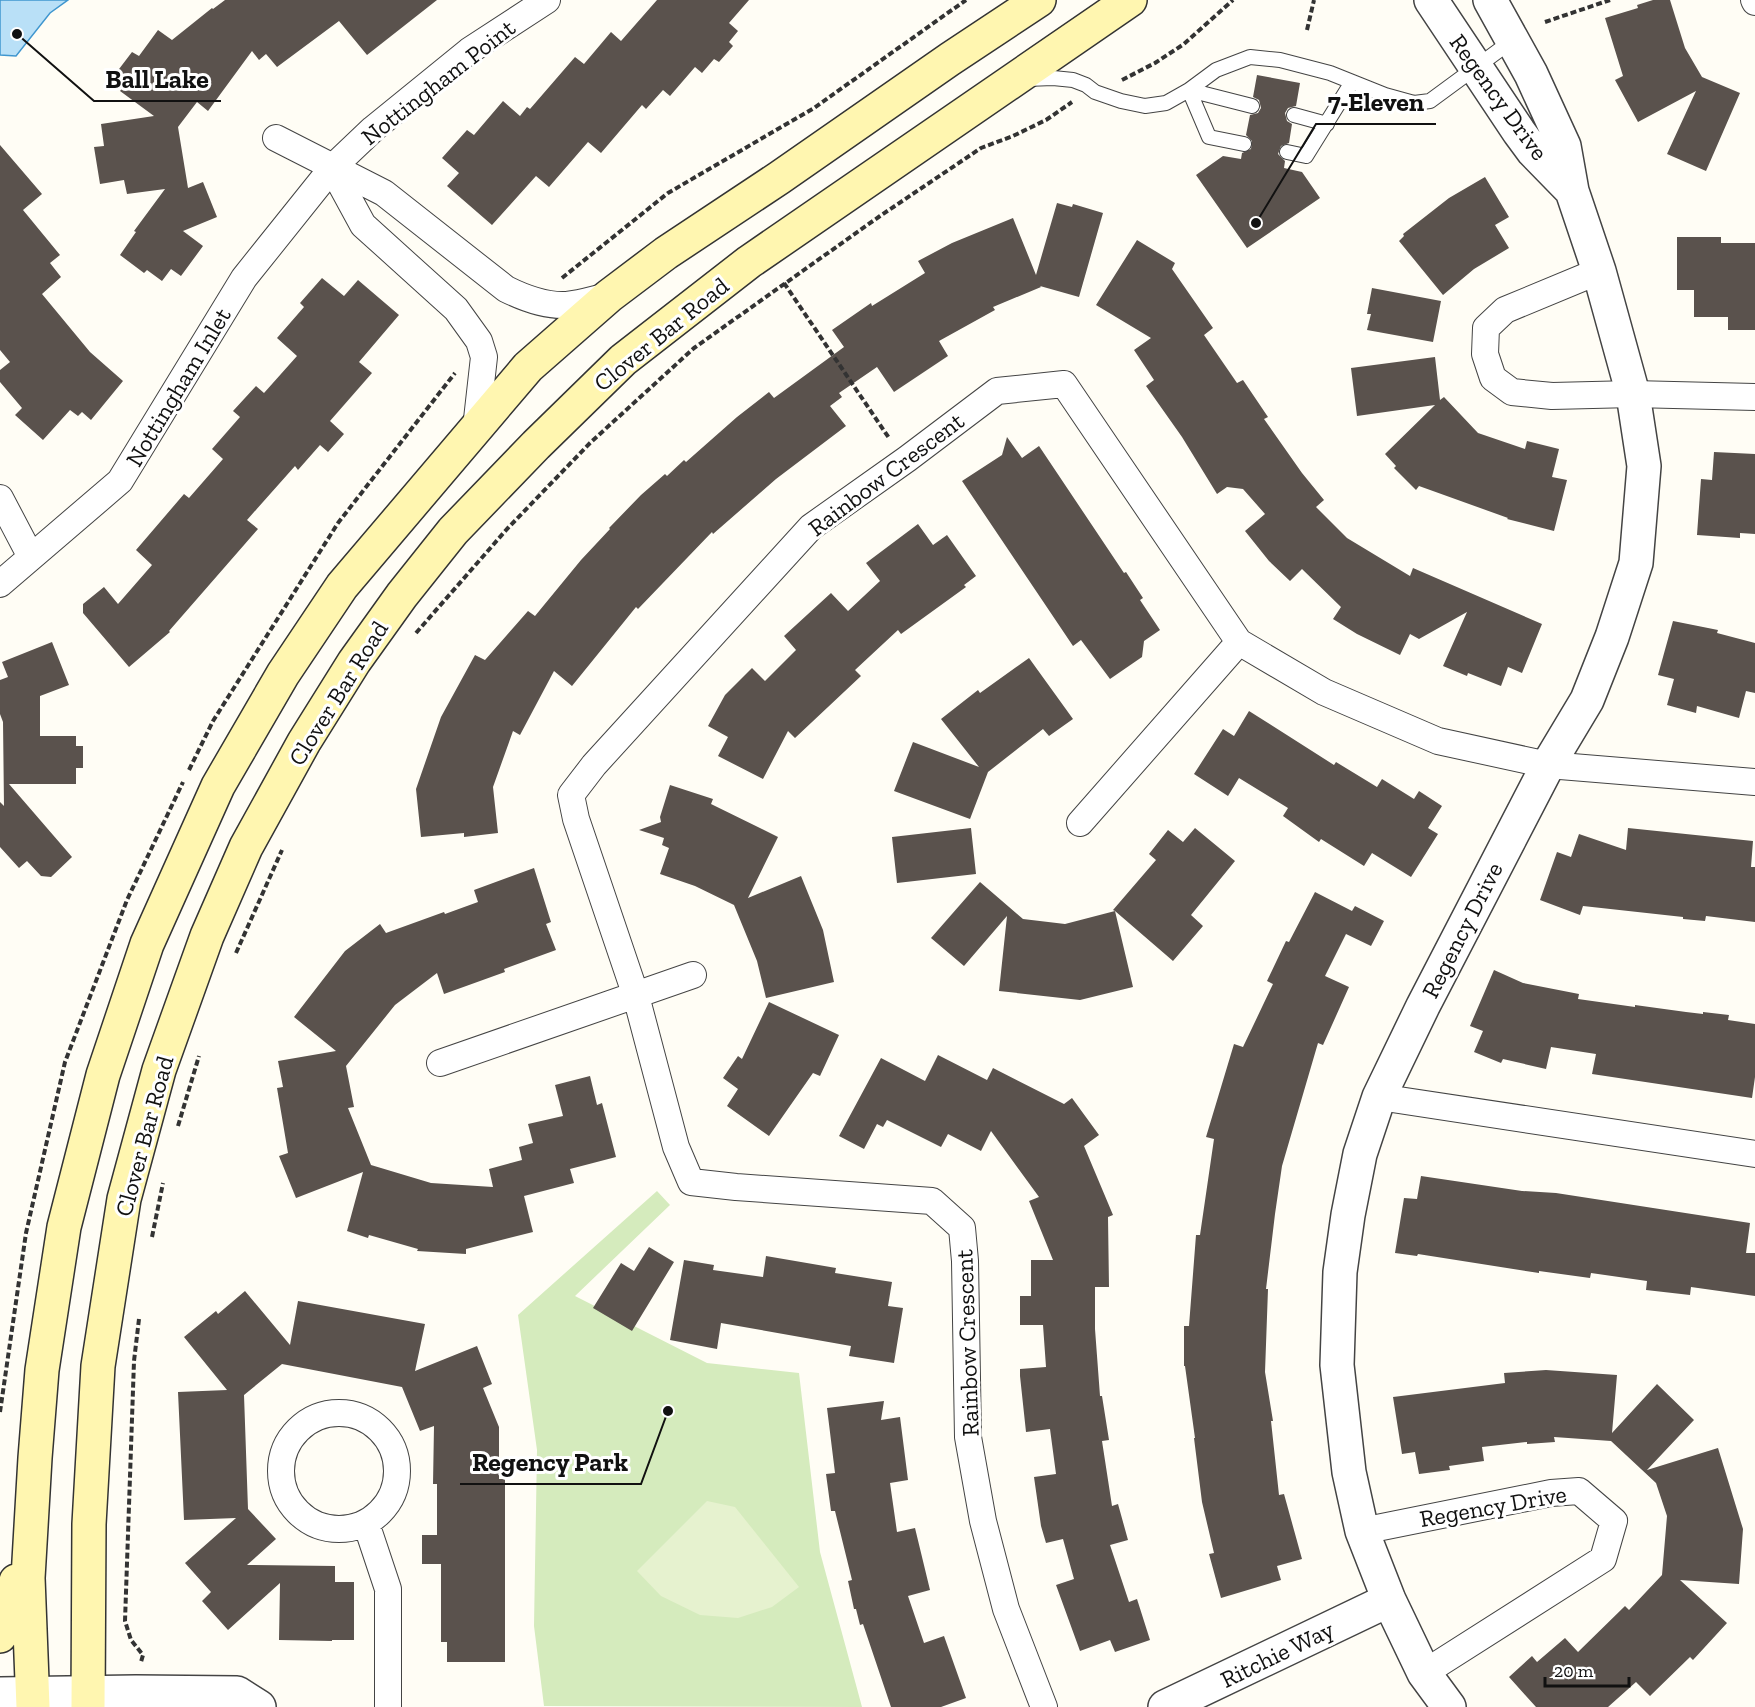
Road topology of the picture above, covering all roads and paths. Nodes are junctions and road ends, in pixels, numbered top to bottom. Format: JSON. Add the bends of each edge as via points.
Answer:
{"nodes":[{"id":1,"x":547,"y":0,"type":"edge"},
{"id":2,"x":966,"y":0,"type":"edge"},
{"id":3,"x":1040,"y":0,"type":"edge"},
{"id":4,"x":1130,"y":0,"type":"edge"},
{"id":5,"x":1233,"y":0,"type":"edge"},
{"id":6,"x":1314,"y":0,"type":"edge"},
{"id":7,"x":1431,"y":0,"type":"edge"},
{"id":8,"x":1490,"y":0,"type":"edge"},
{"id":9,"x":1610,"y":0,"type":"edge"},
{"id":10,"x":1545,"y":22,"type":"dead end"},
{"id":11,"x":1307,"y":30,"type":"dead end"},
{"id":12,"x":1513,"y":40,"type":"junction"},
{"id":13,"x":1476,"y":69,"type":"junction"},
{"id":14,"x":1352,"y":82,"type":"junction"},
{"id":15,"x":1116,"y":83,"type":"dead end"},
{"id":16,"x":1010,"y":84,"type":"junction"},
{"id":17,"x":1189,"y":90,"type":"junction"},
{"id":18,"x":1076,"y":99,"type":"dead end"},
{"id":19,"x":1252,"y":106,"type":"dead end"},
{"id":20,"x":1294,"y":115,"type":"dead end"},
{"id":21,"x":1327,"y":123,"type":"junction"},
{"id":22,"x":276,"y":138,"type":"dead end"},
{"id":23,"x":1244,"y":144,"type":"dead end"},
{"id":24,"x":1287,"y":152,"type":"dead end"},
{"id":25,"x":332,"y":168,"type":"junction"},
{"id":26,"x":1572,"y":191,"type":"junction"},
{"id":27,"x":1599,"y":270,"type":"junction"},
{"id":28,"x":561,"y":279,"type":"dead end"},
{"id":29,"x":784,"y":283,"type":"junction"},
{"id":30,"x":609,"y":296,"type":"junction"},
{"id":31,"x":1633,"y":394,"type":"junction"},
{"id":32,"x":1755,"y":397,"type":"edge"},
{"id":33,"x":476,"y":428,"type":"junction"},
{"id":34,"x":907,"y":459,"type":"junction"},
{"id":35,"x":0,"y":498,"type":"edge"},
{"id":36,"x":31,"y":556,"type":"junction"},
{"id":37,"x":0,"y":584,"type":"edge"},
{"id":38,"x":413,"y":636,"type":"dead end"},
{"id":39,"x":1239,"y":642,"type":"junction"},
{"id":40,"x":1548,"y":765,"type":"junction"},
{"id":41,"x":1755,"y":782,"type":"edge"},
{"id":42,"x":1080,"y":823,"type":"dead end"},
{"id":43,"x":283,"y":848,"type":"dead end"},
{"id":44,"x":236,"y":954,"type":"dead end"},
{"id":45,"x":693,"y":975,"type":"dead end"},
{"id":46,"x":636,"y":996,"type":"junction"},
{"id":47,"x":200,"y":1054,"type":"dead end"},
{"id":48,"x":440,"y":1063,"type":"dead end"},
{"id":49,"x":1379,"y":1097,"type":"junction"},
{"id":50,"x":177,"y":1131,"type":"dead end"},
{"id":51,"x":1755,"y":1154,"type":"edge"},
{"id":52,"x":164,"y":1174,"type":"dead end"},
{"id":53,"x":151,"y":1241,"type":"dead end"},
{"id":54,"x":139,"y":1318,"type":"dead end"},
{"id":55,"x":35,"y":1458,"type":"junction"},
{"id":56,"x":366,"y":1523,"type":"junction"},
{"id":57,"x":1362,"y":1531,"type":"junction"},
{"id":58,"x":1389,"y":1600,"type":"junction"},
{"id":59,"x":0,"y":1636,"type":"edge"},
{"id":60,"x":138,"y":1671,"type":"dead end"},
{"id":61,"x":1424,"y":1673,"type":"junction"},
{"id":62,"x":0,"y":1694,"type":"edge"},
{"id":63,"x":33,"y":1700,"type":"edge"},
{"id":64,"x":88,"y":1700,"type":"edge"},
{"id":65,"x":259,"y":1707,"type":"edge"},
{"id":66,"x":388,"y":1707,"type":"edge"},
{"id":67,"x":1044,"y":1707,"type":"edge"},
{"id":68,"x":1165,"y":1707,"type":"edge"},
{"id":69,"x":1449,"y":1707,"type":"edge"}],
"edges":[{"from":1,"to":25,"type":"street","name":"Nottingham Point","via":[[469,51],[373,129]]},
{"from":2,"to":28,"type":"path","via":[[813,108],[668,193]]},
{"from":3,"to":30,"type":"main road","via":[[666,253]]},
{"from":4,"to":16,"type":"main road","name":"Clover Bar Road"},
{"from":5,"to":15,"type":"path","via":[[1184,44]]},
{"from":6,"to":11,"type":"path"},
{"from":7,"to":13,"type":"street","name":"Regency Drive"},
{"from":8,"to":12,"type":"street","name":"Regency Drive"},
{"from":9,"to":10,"type":"path"},
{"from":12,"to":13,"type":"lane"},
{"from":12,"to":26,"type":"street","name":"Regency Drive","via":[[1564,146]]},
{"from":13,"to":14,"type":"lane","via":[[1430,101],[1414,103]]},
{"from":13,"to":26,"type":"street","name":"Regency Drive","via":[[1526,142]]},
{"from":14,"to":17,"type":"lane","via":[[1287,62],[1250,57],[1216,70]]},
{"from":14,"to":21,"type":"lane"},
{"from":16,"to":17,"type":"lane","via":[[1036,78],[1073,80],[1095,92],[1145,106],[1166,103]]},
{"from":16,"to":64,"type":"main road","name":"Clover Bar Road","via":[[749,262],[623,360],[453,531],[354,662],[304,742],[246,847],[207,936],[159,1070],[124,1198],[98,1366],[89,1524]]},
{"from":17,"to":19,"type":"lane"},
{"from":17,"to":23,"type":"lane","via":[[1209,137]]},
{"from":18,"to":29,"type":"path","via":[[1046,120],[981,148]]},
{"from":20,"to":21,"type":"lane"},
{"from":21,"to":24,"type":"lane","via":[[1306,156]]},
{"from":22,"to":25,"type":"street"},
{"from":25,"to":30,"type":"street","via":[[384,194],[520,296],[565,305]]},
{"from":25,"to":33,"type":"street","via":[[363,225],[456,309],[479,341],[484,357]]},
{"from":25,"to":36,"type":"street","name":"Nottingham Inlet","via":[[244,279],[120,481]]},
{"from":26,"to":27,"type":"street","name":"Regency Drive"},
{"from":27,"to":31,"type":"street","name":"Regency Drive"},
{"from":27,"to":31,"type":"street","via":[[1505,310],[1486,328],[1485,354],[1492,378],[1512,392],[1552,396]]},
{"from":29,"to":34,"type":"path"},
{"from":29,"to":38,"type":"path","via":[[694,348],[590,443],[507,529]]},
{"from":30,"to":33,"type":"main road","via":[[528,367]]},
{"from":31,"to":32,"type":"street"},
{"from":31,"to":40,"type":"street","name":"Regency Drive","via":[[1644,466],[1636,563],[1587,700]]},
{"from":33,"to":55,"type":"main road","via":[[342,586],[283,674],[218,786],[147,944],[103,1076],[64,1227],[42,1370]]},
{"from":34,"to":39,"type":"street","name":"Rainbow Crescent","via":[[997,391],[1064,384]]},
{"from":34,"to":46,"type":"street","name":"Rainbow Crescent","via":[[811,527],[571,795]]},
{"from":35,"to":36,"type":"street"},
{"from":36,"to":37,"type":"street","name":"Nottingham Inlet"},
{"from":39,"to":40,"type":"street","name":"Rainbow Crescent","via":[[1324,692],[1438,741]]},
{"from":39,"to":42,"type":"street"},
{"from":40,"to":41,"type":"street"},
{"from":40,"to":49,"type":"street","name":"Regency Drive"},
{"from":43,"to":44,"type":"path"},
{"from":45,"to":46,"type":"street"},
{"from":46,"to":48,"type":"street"},
{"from":46,"to":67,"type":"street","name":"Rainbow Crescent","via":[[676,1147],[691,1182],[932,1201],[962,1228],[968,1437],[983,1521],[1006,1609]]},
{"from":47,"to":50,"type":"path"},
{"from":49,"to":51,"type":"street"},
{"from":49,"to":57,"type":"street","name":"Regency Drive","via":[[1360,1154],[1340,1272],[1337,1365],[1349,1472]]},
{"from":52,"to":53,"type":"path"},
{"from":54,"to":60,"type":"path","via":[[134,1361],[125,1621],[130,1640],[143,1655]]},
{"from":55,"to":59,"type":"main road","via":[[14,1591],[7,1625]]},
{"from":55,"to":63,"type":"main road","via":[[28,1578]]},
{"from":56,"to":56,"type":"street","via":[[381,1512],[398,1478],[391,1442],[379,1427],[354,1414],[326,1414],[309,1421],[294,1433],[284,1450],[280,1470],[283,1490],[293,1508],[308,1521],[327,1528],[347,1529]]},
{"from":56,"to":66,"type":"street","via":[[388,1589]]},
{"from":57,"to":58,"type":"street","name":"Regency Drive"},
{"from":57,"to":61,"type":"street","name":"Regency Drive","via":[[1551,1493],[1579,1491],[1614,1521],[1603,1559]]},
{"from":58,"to":61,"type":"street","name":"Regency Drive"},
{"from":58,"to":68,"type":"street","name":"Ritchie Way"},
{"from":61,"to":69,"type":"street","name":"Regency Drive"},
{"from":62,"to":63,"type":"street"},
{"from":63,"to":64,"type":"street"},
{"from":64,"to":65,"type":"street","via":[[237,1693]]}]}
